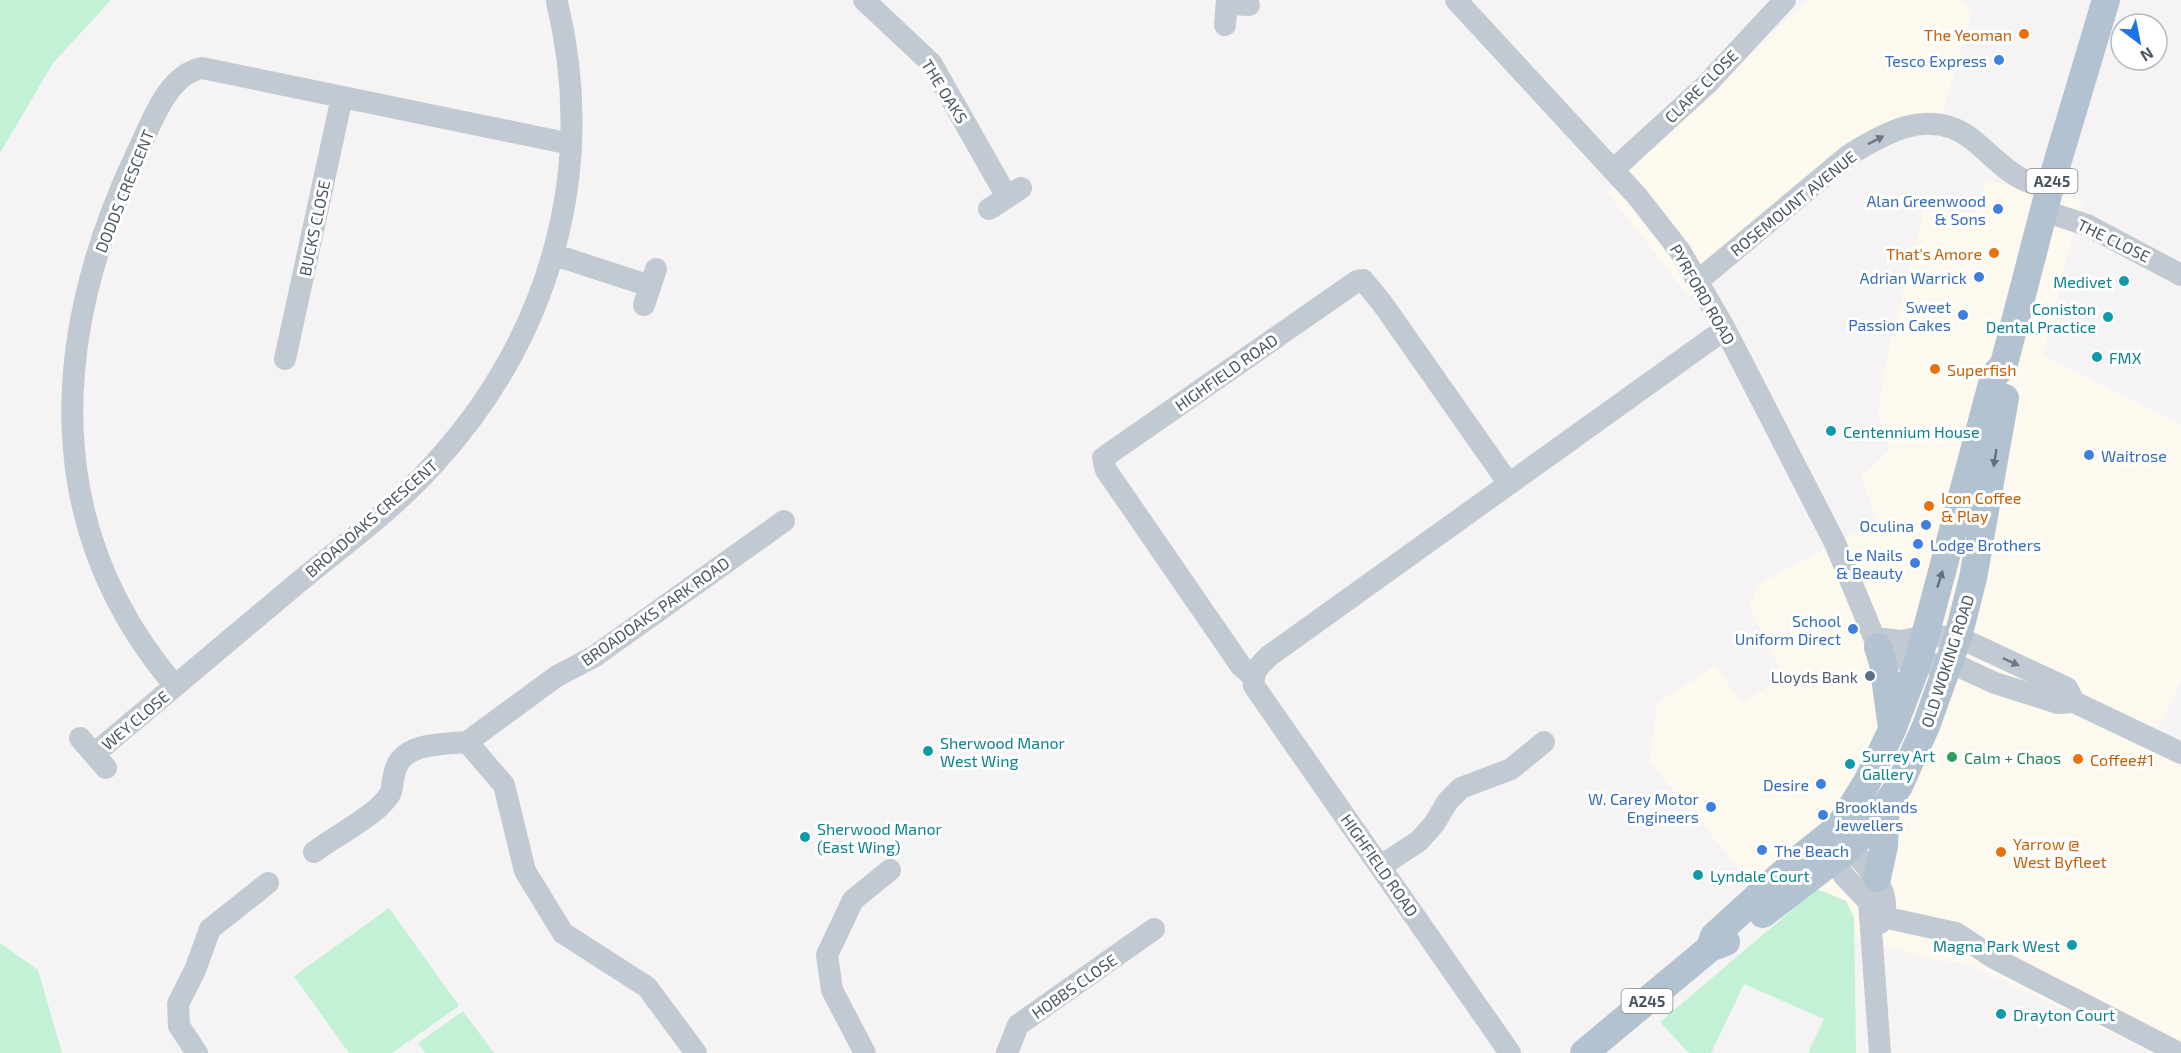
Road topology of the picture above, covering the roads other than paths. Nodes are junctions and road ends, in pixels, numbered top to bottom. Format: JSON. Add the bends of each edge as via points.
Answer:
{"nodes":[{"id":1,"x":864,"y":0,"type":"edge"},
{"id":2,"x":1456,"y":0,"type":"edge"},
{"id":3,"x":1785,"y":0,"type":"edge"},
{"id":4,"x":2106,"y":0,"type":"edge"},
{"id":5,"x":555,"y":1,"type":"edge"},
{"id":6,"x":342,"y":97,"type":"junction"},
{"id":7,"x":571,"y":144,"type":"junction"},
{"id":8,"x":1614,"y":170,"type":"junction"},
{"id":9,"x":1006,"y":198,"type":"dead end"},
{"id":10,"x":2047,"y":199,"type":"junction"},
{"id":11,"x":555,"y":255,"type":"junction"},
{"id":12,"x":2181,"y":275,"type":"edge"},
{"id":13,"x":1698,"y":280,"type":"junction"},
{"id":14,"x":650,"y":286,"type":"dead end"},
{"id":15,"x":1725,"y":329,"type":"junction"},
{"id":16,"x":285,"y":359,"type":"dead end"},
{"id":17,"x":2004,"y":364,"type":"junction"},
{"id":18,"x":1509,"y":484,"type":"junction"},
{"id":19,"x":784,"y":521,"type":"dead end"},
{"id":20,"x":1876,"y":643,"type":"junction"},
{"id":21,"x":1921,"y":649,"type":"junction"},
{"id":22,"x":1954,"y":650,"type":"junction"},
{"id":23,"x":1253,"y":676,"type":"junction"},
{"id":24,"x":175,"y":686,"type":"junction"},
{"id":25,"x":1892,"y":730,"type":"junction"},
{"id":26,"x":467,"y":742,"type":"junction"},
{"id":27,"x":1544,"y":742,"type":"dead end"},
{"id":28,"x":93,"y":753,"type":"dead end"},
{"id":29,"x":2181,"y":753,"type":"edge"},
{"id":30,"x":1886,"y":805,"type":"junction"},
{"id":31,"x":1836,"y":844,"type":"junction"},
{"id":32,"x":314,"y":852,"type":"dead end"},
{"id":33,"x":1381,"y":866,"type":"junction"},
{"id":34,"x":890,"y":870,"type":"dead end"},
{"id":35,"x":1877,"y":878,"type":"junction"},
{"id":36,"x":268,"y":883,"type":"dead end"},
{"id":37,"x":1878,"y":926,"type":"junction"},
{"id":38,"x":1154,"y":929,"type":"dead end"},
{"id":39,"x":197,"y":1053,"type":"edge"},
{"id":40,"x":696,"y":1053,"type":"edge"},
{"id":41,"x":865,"y":1053,"type":"edge"},
{"id":42,"x":1007,"y":1053,"type":"edge"},
{"id":43,"x":1510,"y":1053,"type":"edge"},
{"id":44,"x":1584,"y":1053,"type":"edge"},
{"id":45,"x":1880,"y":1053,"type":"edge"},
{"id":46,"x":2179,"y":1053,"type":"edge"}],
"edges":[{"from":1,"to":9,"type":"street","name":"THE OAKS","via":[[931,63]]},
{"from":2,"to":8,"type":"street","name":"PYRFORD ROAD"},
{"from":3,"to":8,"type":"street","name":"CLARE CLOSE","via":[[1707,84]]},
{"from":4,"to":10,"type":"main road","name":"OLD WOKING ROAD","number":"A245"},
{"from":5,"to":7,"type":"street","name":"BROADOAKS CRESCENT","via":[[569,82]]},
{"from":6,"to":7,"type":"street","name":"DODDS CRESCENT"},
{"from":6,"to":16,"type":"street","name":"BUCKS CLOSE"},
{"from":6,"to":24,"type":"street","name":"DODDS CRESCENT","via":[[202,68],[184,75],[169,91],[128,171],[89,284],[76,339],[71,397],[72,440],[85,517],[113,595]]},
{"from":7,"to":11,"type":"street","name":"BROADOAKS CRESCENT"},
{"from":8,"to":13,"type":"street","name":"PYRFORD ROAD","via":[[1659,223]]},
{"from":10,"to":12,"type":"street","name":"THE CLOSE","via":[[2111,240]]},
{"from":13,"to":10,"type":"street","name":"ROSEMOUNT AVENUE","one_way":true,"via":[[1850,155],[1914,124],[1935,123],[1968,136]]},
{"from":10,"to":17,"type":"main road","name":"OLD WOKING ROAD","number":"A245"},
{"from":11,"to":14,"type":"street"},
{"from":11,"to":24,"type":"street","name":"BROADOAKS CRESCENT","via":[[515,352],[476,414],[433,465]]},
{"from":13,"to":15,"type":"street","name":"PYRFORD ROAD"},
{"from":15,"to":18,"type":"street"},
{"from":15,"to":20,"type":"street","name":"PYRFORD ROAD","via":[[1835,543]]},
{"from":21,"to":17,"type":"main road","name":"OLD WOKING ROAD","number":"A245","one_way":true,"via":[[1994,376]]},
{"from":17,"to":22,"type":"main road","name":"OLD WOKING ROAD","number":"A245","one_way":true,"via":[[2009,379],[1990,491]]},
{"from":18,"to":23,"type":"street","via":[[1269,656]]},
{"from":18,"to":23,"type":"street","name":"HIGHFIELD ROAD","via":[[1363,280],[1113,450],[1103,458],[1106,470],[1242,666]]},
{"from":19,"to":26,"type":"street","name":"BROADOAKS PARK ROAD","via":[[596,656],[557,676]]},
{"from":20,"to":21,"type":"street","via":[[1898,658]]},
{"from":20,"to":25,"type":"main road","via":[[1883,663]]},
{"from":21,"to":22,"type":"street"},
{"from":21,"to":25,"type":"main road","name":"OLD WOKING ROAD","number":"A245"},
{"from":22,"to":29,"type":"street","via":[[1995,683],[2058,703],[2074,702]]},
{"from":22,"to":30,"type":"main road","name":"OLD WOKING ROAD","number":"A245","via":[[1926,726],[1899,786]]},
{"from":23,"to":33,"type":"street","name":"HIGHFIELD ROAD","via":[[1254,686]]},
{"from":24,"to":28,"type":"street","name":"WEY CLOSE"},
{"from":25,"to":31,"type":"main road","name":"OLD WOKING ROAD","number":"A245"},
{"from":26,"to":32,"type":"street","via":[[409,751],[395,769],[394,790],[378,808]]},
{"from":26,"to":40,"type":"street","via":[[504,785],[525,871],[563,933],[647,987]]},
{"from":27,"to":33,"type":"street","via":[[1510,768],[1461,788],[1419,841]]},
{"from":30,"to":31,"type":"main road","name":"OLD WOKING ROAD","number":"A245"},
{"from":30,"to":35,"type":"main road","via":[[1884,846]]},
{"from":31,"to":35,"type":"street"},
{"from":31,"to":37,"type":"street","via":[[1845,877],[1869,902]]},
{"from":31,"to":44,"type":"main road","number":"A245","via":[[1729,941],[1710,948]]},
{"from":33,"to":43,"type":"street","name":"HIGHFIELD ROAD"},
{"from":34,"to":41,"type":"street","via":[[853,900],[827,955],[832,990]]},
{"from":35,"to":37,"type":"street","via":[[1883,893]]},
{"from":36,"to":39,"type":"street","via":[[210,929],[178,1004],[179,1026]]},
{"from":37,"to":45,"type":"street"},
{"from":37,"to":46,"type":"street","via":[[1956,933],[1994,958]]},
{"from":38,"to":42,"type":"street","name":"HOBBS CLOSE","via":[[1018,1025]]}]}
